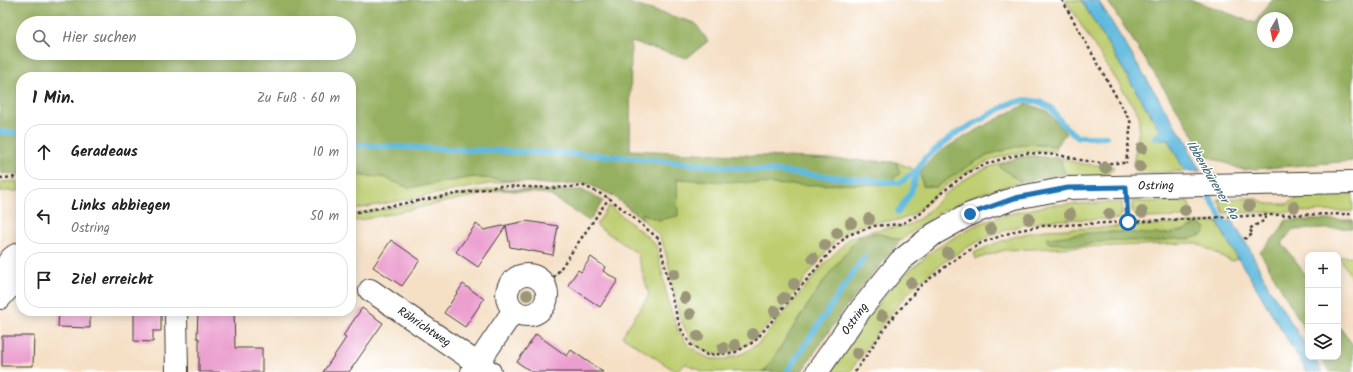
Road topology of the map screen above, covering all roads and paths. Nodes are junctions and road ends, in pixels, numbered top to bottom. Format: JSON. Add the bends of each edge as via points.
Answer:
{"nodes":[{"id":1,"x":1062,"y":0,"type":"edge"},
{"id":2,"x":16,"y":177,"type":"edge"},
{"id":3,"x":0,"y":178,"type":"edge"},
{"id":4,"x":1353,"y":182,"type":"edge"},
{"id":5,"x":1126,"y":187,"type":"junction"},
{"id":6,"x":609,"y":198,"type":"junction"},
{"id":7,"x":356,"y":212,"type":"edge"},
{"id":8,"x":1353,"y":214,"type":"edge"},
{"id":9,"x":1265,"y":215,"type":"junction"},
{"id":10,"x":1128,"y":222,"type":"junction"},
{"id":11,"x":1244,"y":239,"type":"dead end"},
{"id":12,"x":16,"y":255,"type":"edge"},
{"id":13,"x":544,"y":285,"type":"junction"},
{"id":14,"x":11,"y":289,"type":"edge"},
{"id":15,"x":370,"y":290,"type":"dead end"},
{"id":16,"x":514,"y":310,"type":"junction"},
{"id":17,"x":176,"y":316,"type":"edge"},
{"id":18,"x":480,"y":369,"type":"edge"},
{"id":19,"x":177,"y":372,"type":"edge"},
{"id":20,"x":817,"y":372,"type":"edge"},
{"id":21,"x":855,"y":372,"type":"edge"}],
"edges":[{"from":1,"to":6,"type":"path","via":[[1131,123],[1126,163],[1100,163],[1059,155],[1028,153],[988,163],[967,173],[920,214],[901,224],[874,226],[848,235],[831,251],[755,341],[734,353],[707,354],[691,344],[681,329],[673,304],[659,239]]},
{"from":2,"to":3,"type":"path"},
{"from":4,"to":5,"type":"street","name":"Ostring"},
{"from":5,"to":10,"type":"path"},
{"from":5,"to":20,"type":"street","name":"Ostring","via":[[1068,188],[1015,198],[970,214],[934,234],[900,261],[861,309]]},
{"from":6,"to":7,"type":"path","via":[[584,186],[500,186]]},
{"from":6,"to":13,"type":"path","via":[[556,275]]},
{"from":8,"to":9,"type":"path"},
{"from":9,"to":10,"type":"path"},
{"from":9,"to":11,"type":"path","via":[[1265,220],[1249,229],[1252,234]]},
{"from":10,"to":21,"type":"path","via":[[1041,226],[1015,231],[981,243],[920,286],[890,321]]},
{"from":12,"to":14,"type":"street","via":[[11,257],[6,268]]},
{"from":13,"to":16,"type":"street","via":[[547,297],[537,312],[525,315]]},
{"from":13,"to":16,"type":"street","via":[[541,280],[529,275],[523,275],[512,282],[508,287],[508,300]]},
{"from":15,"to":18,"type":"street","name":"Röhrichtweg"},
{"from":16,"to":18,"type":"street","name":"Röhrichtweg"},
{"from":17,"to":19,"type":"street"}]}
